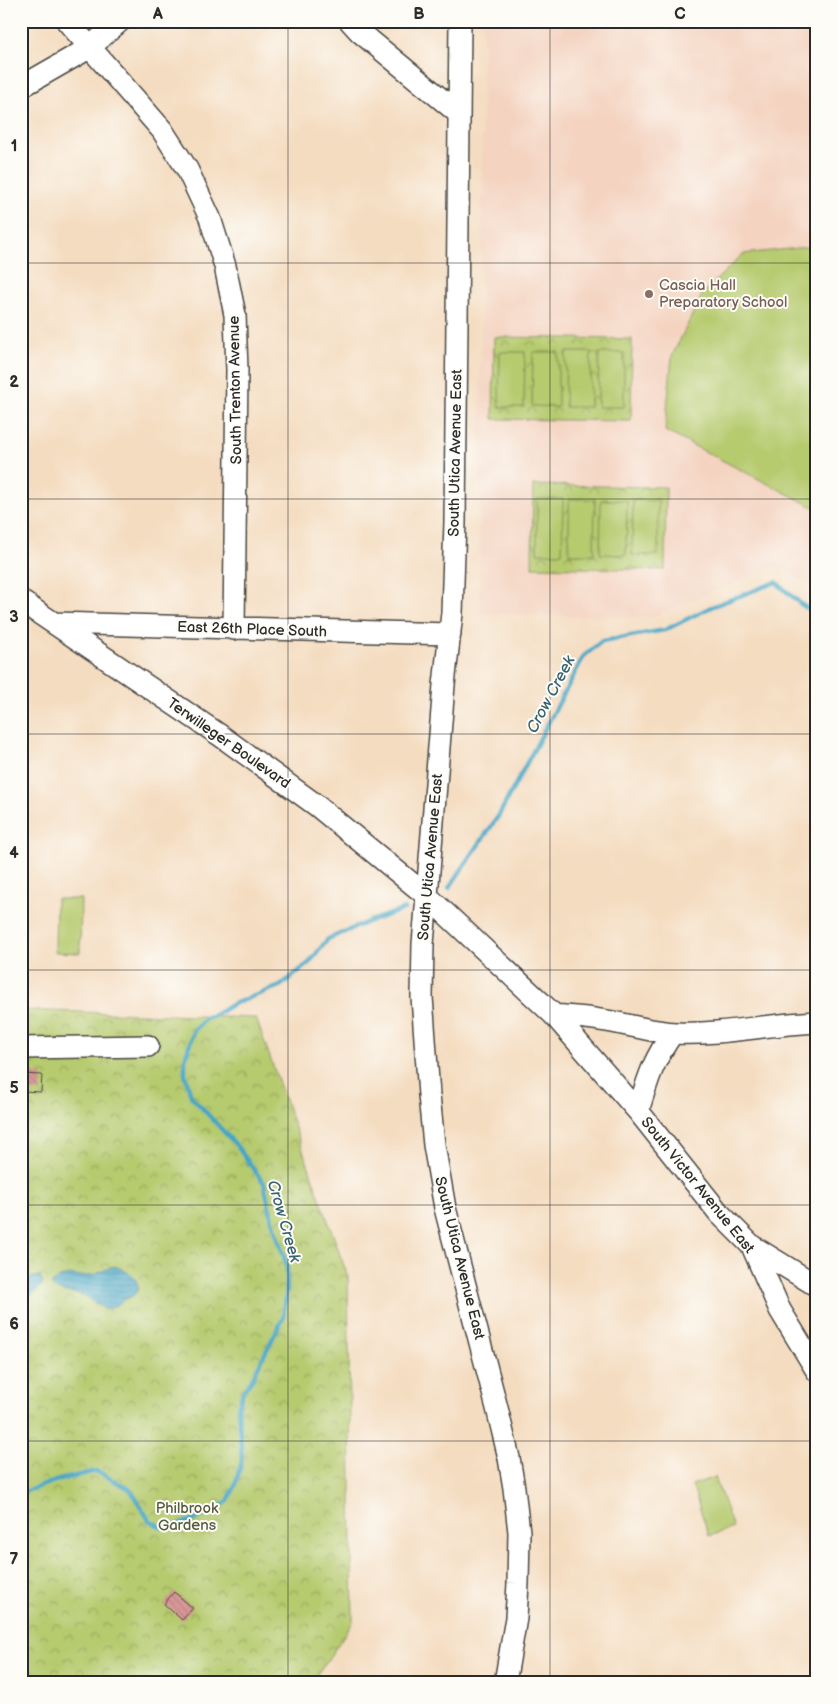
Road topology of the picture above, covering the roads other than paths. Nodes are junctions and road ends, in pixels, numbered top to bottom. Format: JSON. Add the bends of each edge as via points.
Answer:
{"nodes":[{"id":1,"x":67,"y":21,"type":"edge"},
{"id":2,"x":120,"y":21,"type":"edge"},
{"id":3,"x":350,"y":21,"type":"edge"},
{"id":4,"x":460,"y":21,"type":"edge"},
{"id":5,"x":90,"y":48,"type":"junction"},
{"id":6,"x":21,"y":87,"type":"edge"},
{"id":7,"x":458,"y":113,"type":"junction"},
{"id":8,"x":24,"y":608,"type":"edge"},
{"id":9,"x":54,"y":623,"type":"junction"},
{"id":10,"x":234,"y":629,"type":"junction"},
{"id":11,"x":450,"y":634,"type":"junction"},
{"id":12,"x":427,"y":896,"type":"junction"},
{"id":13,"x":554,"y":1015,"type":"junction"},
{"id":14,"x":817,"y":1022,"type":"edge"},
{"id":15,"x":674,"y":1033,"type":"junction"},
{"id":16,"x":148,"y":1046,"type":"dead end"},
{"id":17,"x":21,"y":1048,"type":"edge"},
{"id":18,"x":638,"y":1111,"type":"junction"},
{"id":19,"x":752,"y":1246,"type":"junction"},
{"id":20,"x":817,"y":1286,"type":"edge"},
{"id":21,"x":817,"y":1371,"type":"edge"},
{"id":22,"x":505,"y":1683,"type":"edge"}],
"edges":[{"from":1,"to":5,"type":"street","name":"South Trenton Avenue"},
{"from":2,"to":5,"type":"street"},
{"from":3,"to":7,"type":"street"},
{"from":4,"to":7,"type":"street","name":"South Utica Avenue East"},
{"from":5,"to":6,"type":"street"},
{"from":5,"to":10,"type":"street","name":"South Trenton Avenue","via":[[162,130],[187,169],[210,218],[225,266],[235,315],[238,370]]},
{"from":7,"to":11,"type":"street","name":"South Utica Avenue East","via":[[455,522]]},
{"from":8,"to":9,"type":"street","name":"Terwilleger Boulevard"},
{"from":9,"to":10,"type":"street","name":"East 26th Place South"},
{"from":9,"to":12,"type":"street","name":"Terwilleger Boulevard","via":[[316,805]]},
{"from":10,"to":11,"type":"street","name":"East 26th Place South"},
{"from":11,"to":12,"type":"street","name":"South Utica Avenue East"},
{"from":12,"to":13,"type":"street","name":"Terwilleger Boulevard"},
{"from":12,"to":22,"type":"street","name":"South Utica Avenue East","via":[[422,997],[434,1145],[454,1246],[509,1458],[518,1523],[516,1618]]},
{"from":13,"to":15,"type":"street"},
{"from":13,"to":18,"type":"street","name":"South Victor Avenue East"},
{"from":14,"to":15,"type":"street","via":[[710,1034]]},
{"from":15,"to":18,"type":"street","via":[[650,1070]]},
{"from":16,"to":17,"type":"street"},
{"from":18,"to":19,"type":"street","name":"South Victor Avenue East","via":[[719,1213]]},
{"from":19,"to":20,"type":"street"},
{"from":19,"to":21,"type":"street","name":"South Victor Avenue East","via":[[780,1310]]}]}
